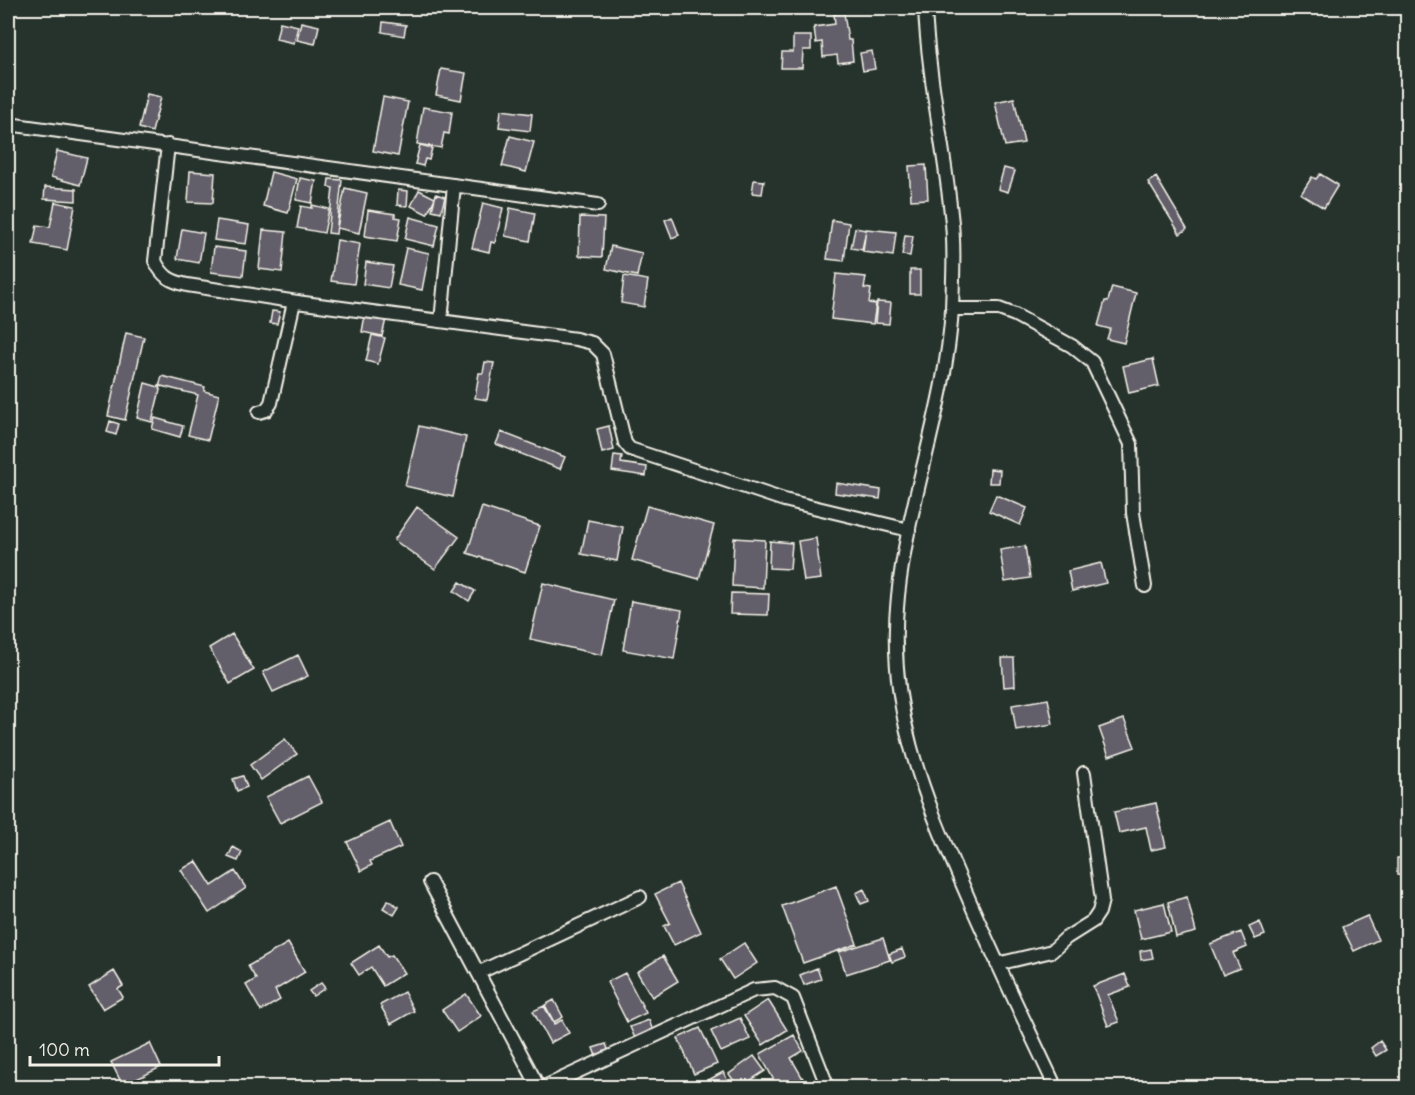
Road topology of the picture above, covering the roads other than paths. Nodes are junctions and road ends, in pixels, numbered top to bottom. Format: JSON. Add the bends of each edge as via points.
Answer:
{"nodes":[{"id":1,"x":925,"y":8,"type":"edge"},
{"id":2,"x":8,"y":124,"type":"edge"},
{"id":3,"x":168,"y":145,"type":"junction"},
{"id":4,"x":454,"y":184,"type":"junction"},
{"id":5,"x":598,"y":205,"type":"dead end"},
{"id":6,"x":294,"y":302,"type":"junction"},
{"id":7,"x":952,"y":309,"type":"junction"},
{"id":8,"x":441,"y":321,"type":"junction"},
{"id":9,"x":259,"y":412,"type":"dead end"},
{"id":10,"x":909,"y":530,"type":"junction"},
{"id":11,"x":1145,"y":586,"type":"dead end"},
{"id":12,"x":1084,"y":772,"type":"dead end"},
{"id":13,"x":430,"y":882,"type":"dead end"},
{"id":14,"x":640,"y":897,"type":"dead end"},
{"id":15,"x":997,"y":964,"type":"junction"},
{"id":16,"x":478,"y":973,"type":"junction"},
{"id":17,"x":540,"y":1088,"type":"edge"},
{"id":18,"x":828,"y":1088,"type":"edge"},
{"id":19,"x":1056,"y":1088,"type":"edge"}],
"edges":[{"from":1,"to":7,"type":"street","via":[[933,95],[952,215]]},
{"from":2,"to":3,"type":"street"},
{"from":3,"to":4,"type":"street"},
{"from":3,"to":6,"type":"street","via":[[155,261],[161,273],[171,281],[187,285]]},
{"from":4,"to":5,"type":"street"},
{"from":4,"to":8,"type":"street"},
{"from":6,"to":8,"type":"street"},
{"from":6,"to":9,"type":"street","via":[[271,403]]},
{"from":7,"to":10,"type":"street","via":[[947,363]]},
{"from":7,"to":11,"type":"street","via":[[1007,312],[1072,346],[1092,362],[1131,444],[1132,504]]},
{"from":8,"to":10,"type":"street","via":[[592,343],[603,354],[625,443],[630,449],[784,500]]},
{"from":10,"to":15,"type":"street","via":[[897,598],[895,653],[899,693],[927,803]]},
{"from":12,"to":15,"type":"street","via":[[1102,900],[1099,912],[1053,951]]},
{"from":13,"to":16,"type":"street"},
{"from":14,"to":16,"type":"street"},
{"from":15,"to":19,"type":"street"},
{"from":16,"to":17,"type":"street"},
{"from":17,"to":18,"type":"street","via":[[754,990],[775,988],[793,998]]}]}
